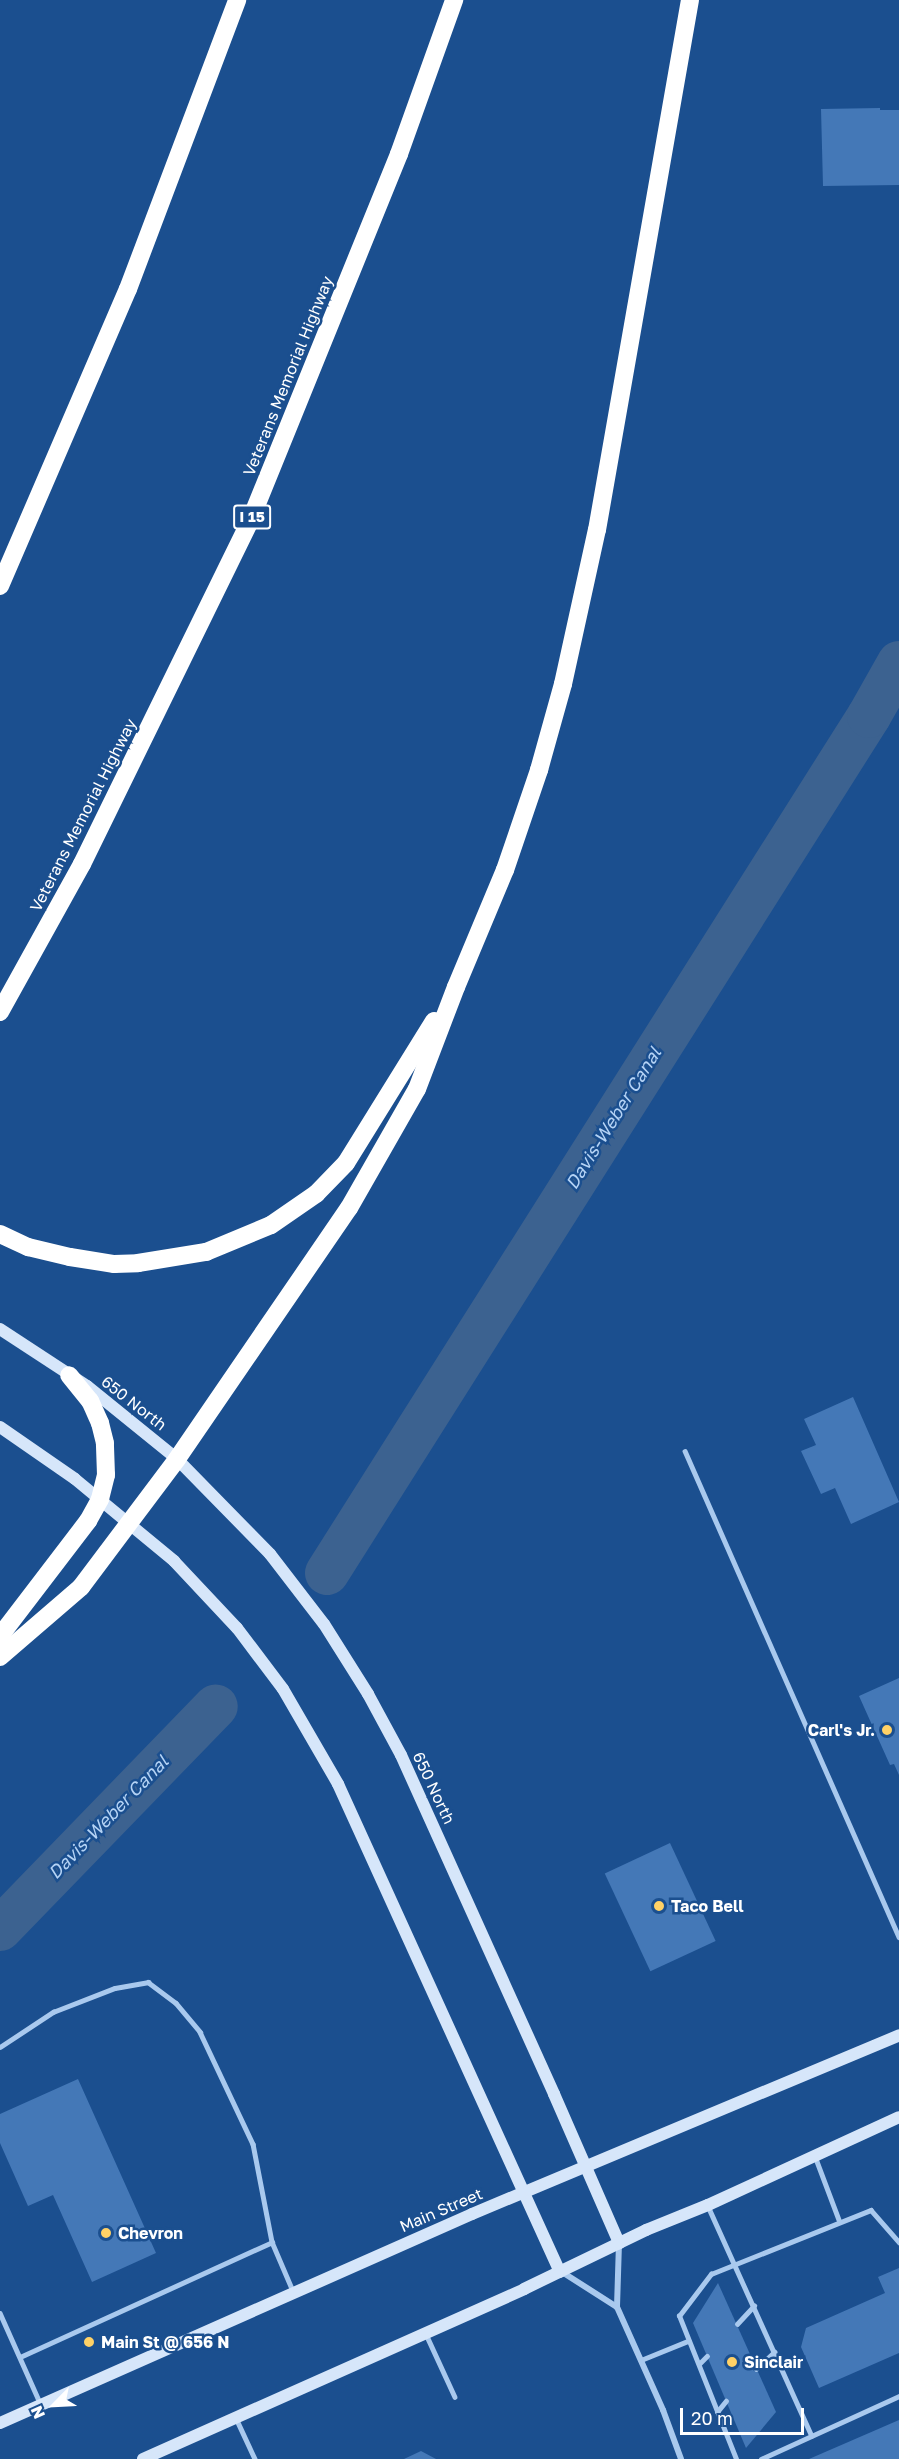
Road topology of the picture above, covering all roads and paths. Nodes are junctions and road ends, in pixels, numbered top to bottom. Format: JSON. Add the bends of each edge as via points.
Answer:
{"nodes":[{"id":1,"x":237,"y":0,"type":"edge"},
{"id":2,"x":454,"y":0,"type":"edge"},
{"id":3,"x":690,"y":0,"type":"edge"},
{"id":4,"x":0,"y":586,"type":"edge"},
{"id":5,"x":456,"y":987,"type":"junction"},
{"id":6,"x":0,"y":1012,"type":"edge"},
{"id":7,"x":0,"y":1234,"type":"edge"},
{"id":8,"x":0,"y":1329,"type":"edge"},
{"id":9,"x":69,"y":1375,"type":"junction"},
{"id":10,"x":0,"y":1427,"type":"edge"},
{"id":11,"x":685,"y":1451,"type":"dead end"},
{"id":12,"x":177,"y":1459,"type":"junction"},
{"id":13,"x":100,"y":1499,"type":"junction"},
{"id":14,"x":129,"y":1523,"type":"junction"},
{"id":15,"x":0,"y":1636,"type":"edge"},
{"id":16,"x":0,"y":1657,"type":"edge"},
{"id":17,"x":899,"y":1937,"type":"edge"},
{"id":18,"x":899,"y":2035,"type":"edge"},
{"id":19,"x":0,"y":2047,"type":"edge"},
{"id":20,"x":899,"y":2117,"type":"edge"},
{"id":21,"x":815,"y":2156,"type":"junction"},
{"id":22,"x":585,"y":2166,"type":"junction"},
{"id":23,"x":525,"y":2192,"type":"junction"},
{"id":24,"x":708,"y":2205,"type":"junction"},
{"id":25,"x":839,"y":2220,"type":"junction"},
{"id":26,"x":272,"y":2242,"type":"junction"},
{"id":27,"x":899,"y":2242,"type":"edge"},
{"id":28,"x":619,"y":2243,"type":"junction"},
{"id":29,"x":736,"y":2265,"type":"junction"},
{"id":30,"x":560,"y":2271,"type":"junction"},
{"id":31,"x":293,"y":2292,"type":"junction"},
{"id":32,"x":754,"y":2306,"type":"junction"},
{"id":33,"x":617,"y":2307,"type":"junction"},
{"id":34,"x":0,"y":2313,"type":"edge"},
{"id":35,"x":737,"y":2325,"type":"dead end"},
{"id":36,"x":426,"y":2334,"type":"junction"},
{"id":37,"x":688,"y":2341,"type":"junction"},
{"id":38,"x":774,"y":2352,"type":"junction"},
{"id":39,"x":707,"y":2356,"type":"dead end"},
{"id":40,"x":20,"y":2357,"type":"junction"},
{"id":41,"x":640,"y":2360,"type":"junction"},
{"id":42,"x":699,"y":2364,"type":"junction"},
{"id":43,"x":756,"y":2369,"type":"dead end"},
{"id":44,"x":899,"y":2396,"type":"edge"},
{"id":45,"x":455,"y":2397,"type":"dead end"},
{"id":46,"x":726,"y":2401,"type":"dead end"},
{"id":47,"x":40,"y":2404,"type":"junction"},
{"id":48,"x":717,"y":2412,"type":"junction"},
{"id":49,"x":235,"y":2417,"type":"junction"},
{"id":50,"x":0,"y":2423,"type":"edge"},
{"id":51,"x":812,"y":2436,"type":"junction"},
{"id":52,"x":142,"y":2459,"type":"edge"},
{"id":53,"x":255,"y":2459,"type":"edge"},
{"id":54,"x":681,"y":2459,"type":"edge"},
{"id":55,"x":736,"y":2459,"type":"edge"},
{"id":56,"x":762,"y":2459,"type":"edge"}],
"edges":[{"from":1,"to":4,"type":"highway","via":[[128,289]]},
{"from":2,"to":6,"type":"highway","name":"Veterans Memorial Highway","number":"I 15","via":[[399,154],[250,521],[82,864]]},
{"from":3,"to":5,"type":"highway","via":[[597,530],[563,684],[515,840]]},
{"from":5,"to":7,"type":"highway","via":[[346,1163],[316,1194],[271,1225],[206,1252],[159,1262],[114,1264],[28,1247]]},
{"from":5,"to":12,"type":"highway","via":[[417,1089],[358,1193]]},
{"from":8,"to":9,"type":"main road","name":"650 North"},
{"from":9,"to":12,"type":"main road","name":"650 North"},
{"from":9,"to":13,"type":"highway","via":[[90,1401],[105,1443],[106,1475]]},
{"from":10,"to":13,"type":"main road"},
{"from":11,"to":17,"type":"lane"},
{"from":12,"to":14,"type":"highway"},
{"from":12,"to":22,"type":"main road","name":"650 North","via":[[281,1567],[314,1609],[364,1687],[413,1781]]},
{"from":13,"to":14,"type":"main road"},
{"from":13,"to":15,"type":"highway","via":[[88,1521]]},
{"from":14,"to":16,"type":"highway","via":[[81,1587]]},
{"from":14,"to":23,"type":"main road","via":[[174,1561],[237,1628],[268,1668],[322,1753]]},
{"from":18,"to":22,"type":"main road","name":"Main Street"},
{"from":19,"to":26,"type":"lane","via":[[53,2012],[115,1988],[148,1982],[176,2003],[200,2032],[253,2144]]},
{"from":20,"to":21,"type":"main road"},
{"from":21,"to":24,"type":"main road"},
{"from":21,"to":25,"type":"lane"},
{"from":22,"to":23,"type":"main road","name":"Main Street"},
{"from":22,"to":28,"type":"main road","name":"650 North"},
{"from":23,"to":30,"type":"main road"},
{"from":23,"to":31,"type":"main road","name":"Main Street"},
{"from":24,"to":28,"type":"main road"},
{"from":24,"to":29,"type":"lane"},
{"from":25,"to":27,"type":"lane","via":[[872,2210]]},
{"from":25,"to":29,"type":"lane"},
{"from":26,"to":31,"type":"lane"},
{"from":26,"to":40,"type":"lane"},
{"from":28,"to":30,"type":"main road"},
{"from":28,"to":33,"type":"street","name":"650 North"},
{"from":29,"to":32,"type":"lane"},
{"from":29,"to":37,"type":"lane","via":[[711,2274],[679,2316]]},
{"from":30,"to":33,"type":"street"},
{"from":30,"to":36,"type":"main road"},
{"from":31,"to":47,"type":"main road","name":"Main Street"},
{"from":32,"to":35,"type":"lane"},
{"from":32,"to":38,"type":"lane"},
{"from":33,"to":41,"type":"street","name":"650 North"},
{"from":34,"to":40,"type":"lane"},
{"from":36,"to":45,"type":"lane"},
{"from":36,"to":49,"type":"main road"},
{"from":37,"to":41,"type":"lane"},
{"from":37,"to":42,"type":"lane"},
{"from":38,"to":43,"type":"lane"},
{"from":38,"to":51,"type":"lane"},
{"from":39,"to":42,"type":"lane"},
{"from":40,"to":47,"type":"lane"},
{"from":41,"to":54,"type":"street","name":"650 North"},
{"from":42,"to":48,"type":"lane"},
{"from":44,"to":51,"type":"lane"},
{"from":46,"to":48,"type":"lane"},
{"from":47,"to":50,"type":"main road","name":"Main Street"},
{"from":48,"to":55,"type":"lane"},
{"from":49,"to":52,"type":"main road"},
{"from":49,"to":53,"type":"lane"},
{"from":51,"to":56,"type":"lane"}]}
